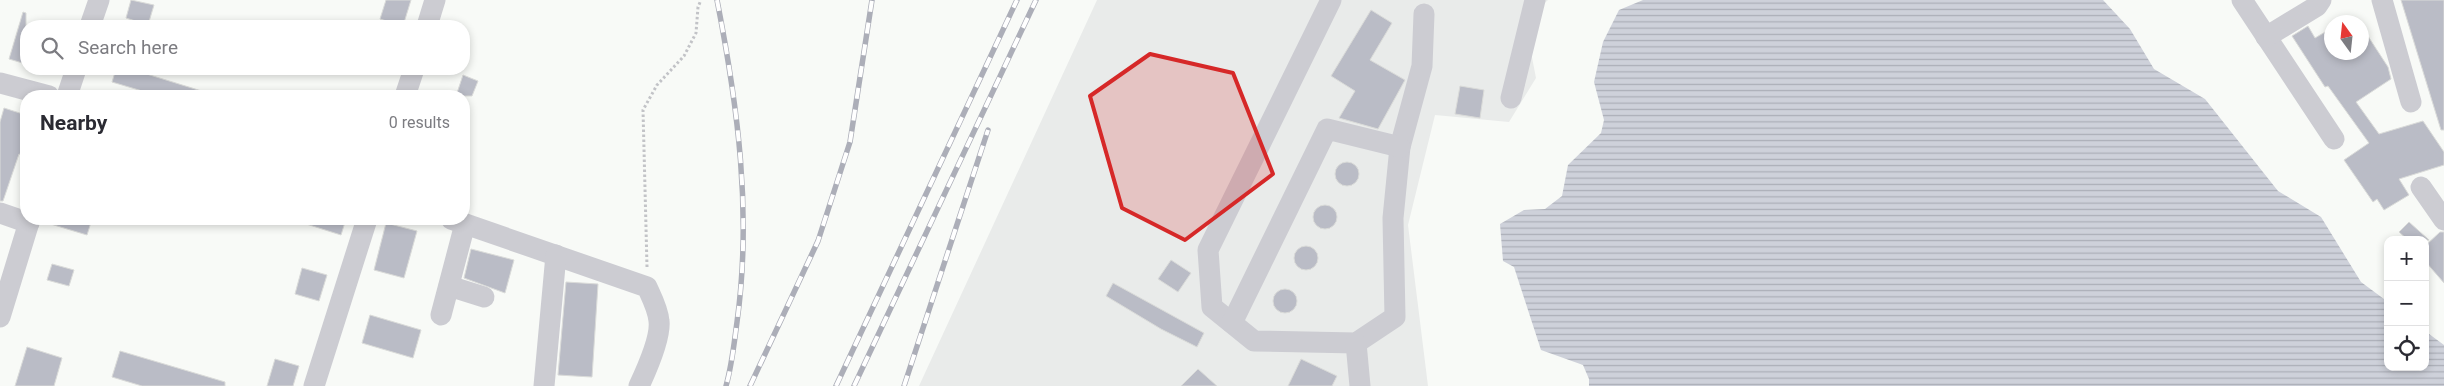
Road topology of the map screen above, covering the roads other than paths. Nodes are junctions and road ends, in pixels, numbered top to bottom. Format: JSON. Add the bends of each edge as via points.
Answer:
{"nodes":[{"id":1,"x":99,"y":0,"type":"edge"},
{"id":2,"x":435,"y":0,"type":"edge"},
{"id":3,"x":1331,"y":0,"type":"edge"},
{"id":4,"x":1535,"y":0,"type":"edge"},
{"id":5,"x":2242,"y":0,"type":"edge"},
{"id":6,"x":2321,"y":0,"type":"edge"},
{"id":7,"x":2382,"y":0,"type":"edge"},
{"id":8,"x":1424,"y":14,"type":"dead end"},
{"id":9,"x":96,"y":20,"type":"edge"},
{"id":10,"x":429,"y":20,"type":"edge"},
{"id":11,"x":2266,"y":36,"type":"junction"},
{"id":12,"x":74,"y":75,"type":"edge"},
{"id":13,"x":412,"y":75,"type":"edge"},
{"id":14,"x":0,"y":83,"type":"edge"},
{"id":15,"x":26,"y":90,"type":"edge"},
{"id":16,"x":69,"y":90,"type":"edge"},
{"id":17,"x":407,"y":90,"type":"edge"},
{"id":18,"x":1511,"y":98,"type":"dead end"},
{"id":19,"x":2411,"y":102,"type":"dead end"},
{"id":20,"x":2334,"y":139,"type":"dead end"},
{"id":21,"x":1400,"y":147,"type":"junction"},
{"id":22,"x":2421,"y":187,"type":"dead end"},
{"id":23,"x":0,"y":213,"type":"edge"},
{"id":24,"x":20,"y":219,"type":"edge"},
{"id":25,"x":2444,"y":220,"type":"edge"},
{"id":26,"x":28,"y":225,"type":"edge"},
{"id":27,"x":365,"y":225,"type":"edge"},
{"id":28,"x":457,"y":225,"type":"edge"},
{"id":29,"x":470,"y":225,"type":"edge"},
{"id":30,"x":556,"y":255,"type":"junction"},
{"id":31,"x":449,"y":286,"type":"junction"},
{"id":32,"x":484,"y":297,"type":"dead end"},
{"id":33,"x":441,"y":315,"type":"dead end"},
{"id":34,"x":0,"y":317,"type":"edge"},
{"id":35,"x":1232,"y":323,"type":"junction"},
{"id":36,"x":1356,"y":342,"type":"junction"},
{"id":37,"x":314,"y":386,"type":"edge"},
{"id":38,"x":544,"y":386,"type":"edge"},
{"id":39,"x":639,"y":386,"type":"edge"},
{"id":40,"x":1360,"y":386,"type":"edge"}],
"edges":[{"from":1,"to":9,"type":"street"},
{"from":2,"to":10,"type":"street"},
{"from":3,"to":35,"type":"street","via":[[1208,250],[1212,307]]},
{"from":4,"to":18,"type":"street"},
{"from":5,"to":11,"type":"street"},
{"from":6,"to":11,"type":"street","via":[[2317,6]]},
{"from":7,"to":19,"type":"street"},
{"from":8,"to":21,"type":"street","via":[[1422,66]]},
{"from":11,"to":20,"type":"street"},
{"from":12,"to":16,"type":"street"},
{"from":13,"to":17,"type":"street"},
{"from":14,"to":15,"type":"street"},
{"from":21,"to":35,"type":"street","via":[[1327,130]]},
{"from":21,"to":36,"type":"street","via":[[1392,218],[1395,317]]},
{"from":22,"to":25,"type":"street"},
{"from":23,"to":24,"type":"street"},
{"from":26,"to":34,"type":"street"},
{"from":27,"to":37,"type":"street"},
{"from":28,"to":31,"type":"street"},
{"from":29,"to":30,"type":"street"},
{"from":30,"to":38,"type":"street"},
{"from":30,"to":39,"type":"street","via":[[647,287],[655,303],[659,323],[649,365]]},
{"from":31,"to":32,"type":"street"},
{"from":31,"to":33,"type":"street"},
{"from":35,"to":36,"type":"street","via":[[1254,341]]},
{"from":36,"to":40,"type":"street"}]}
